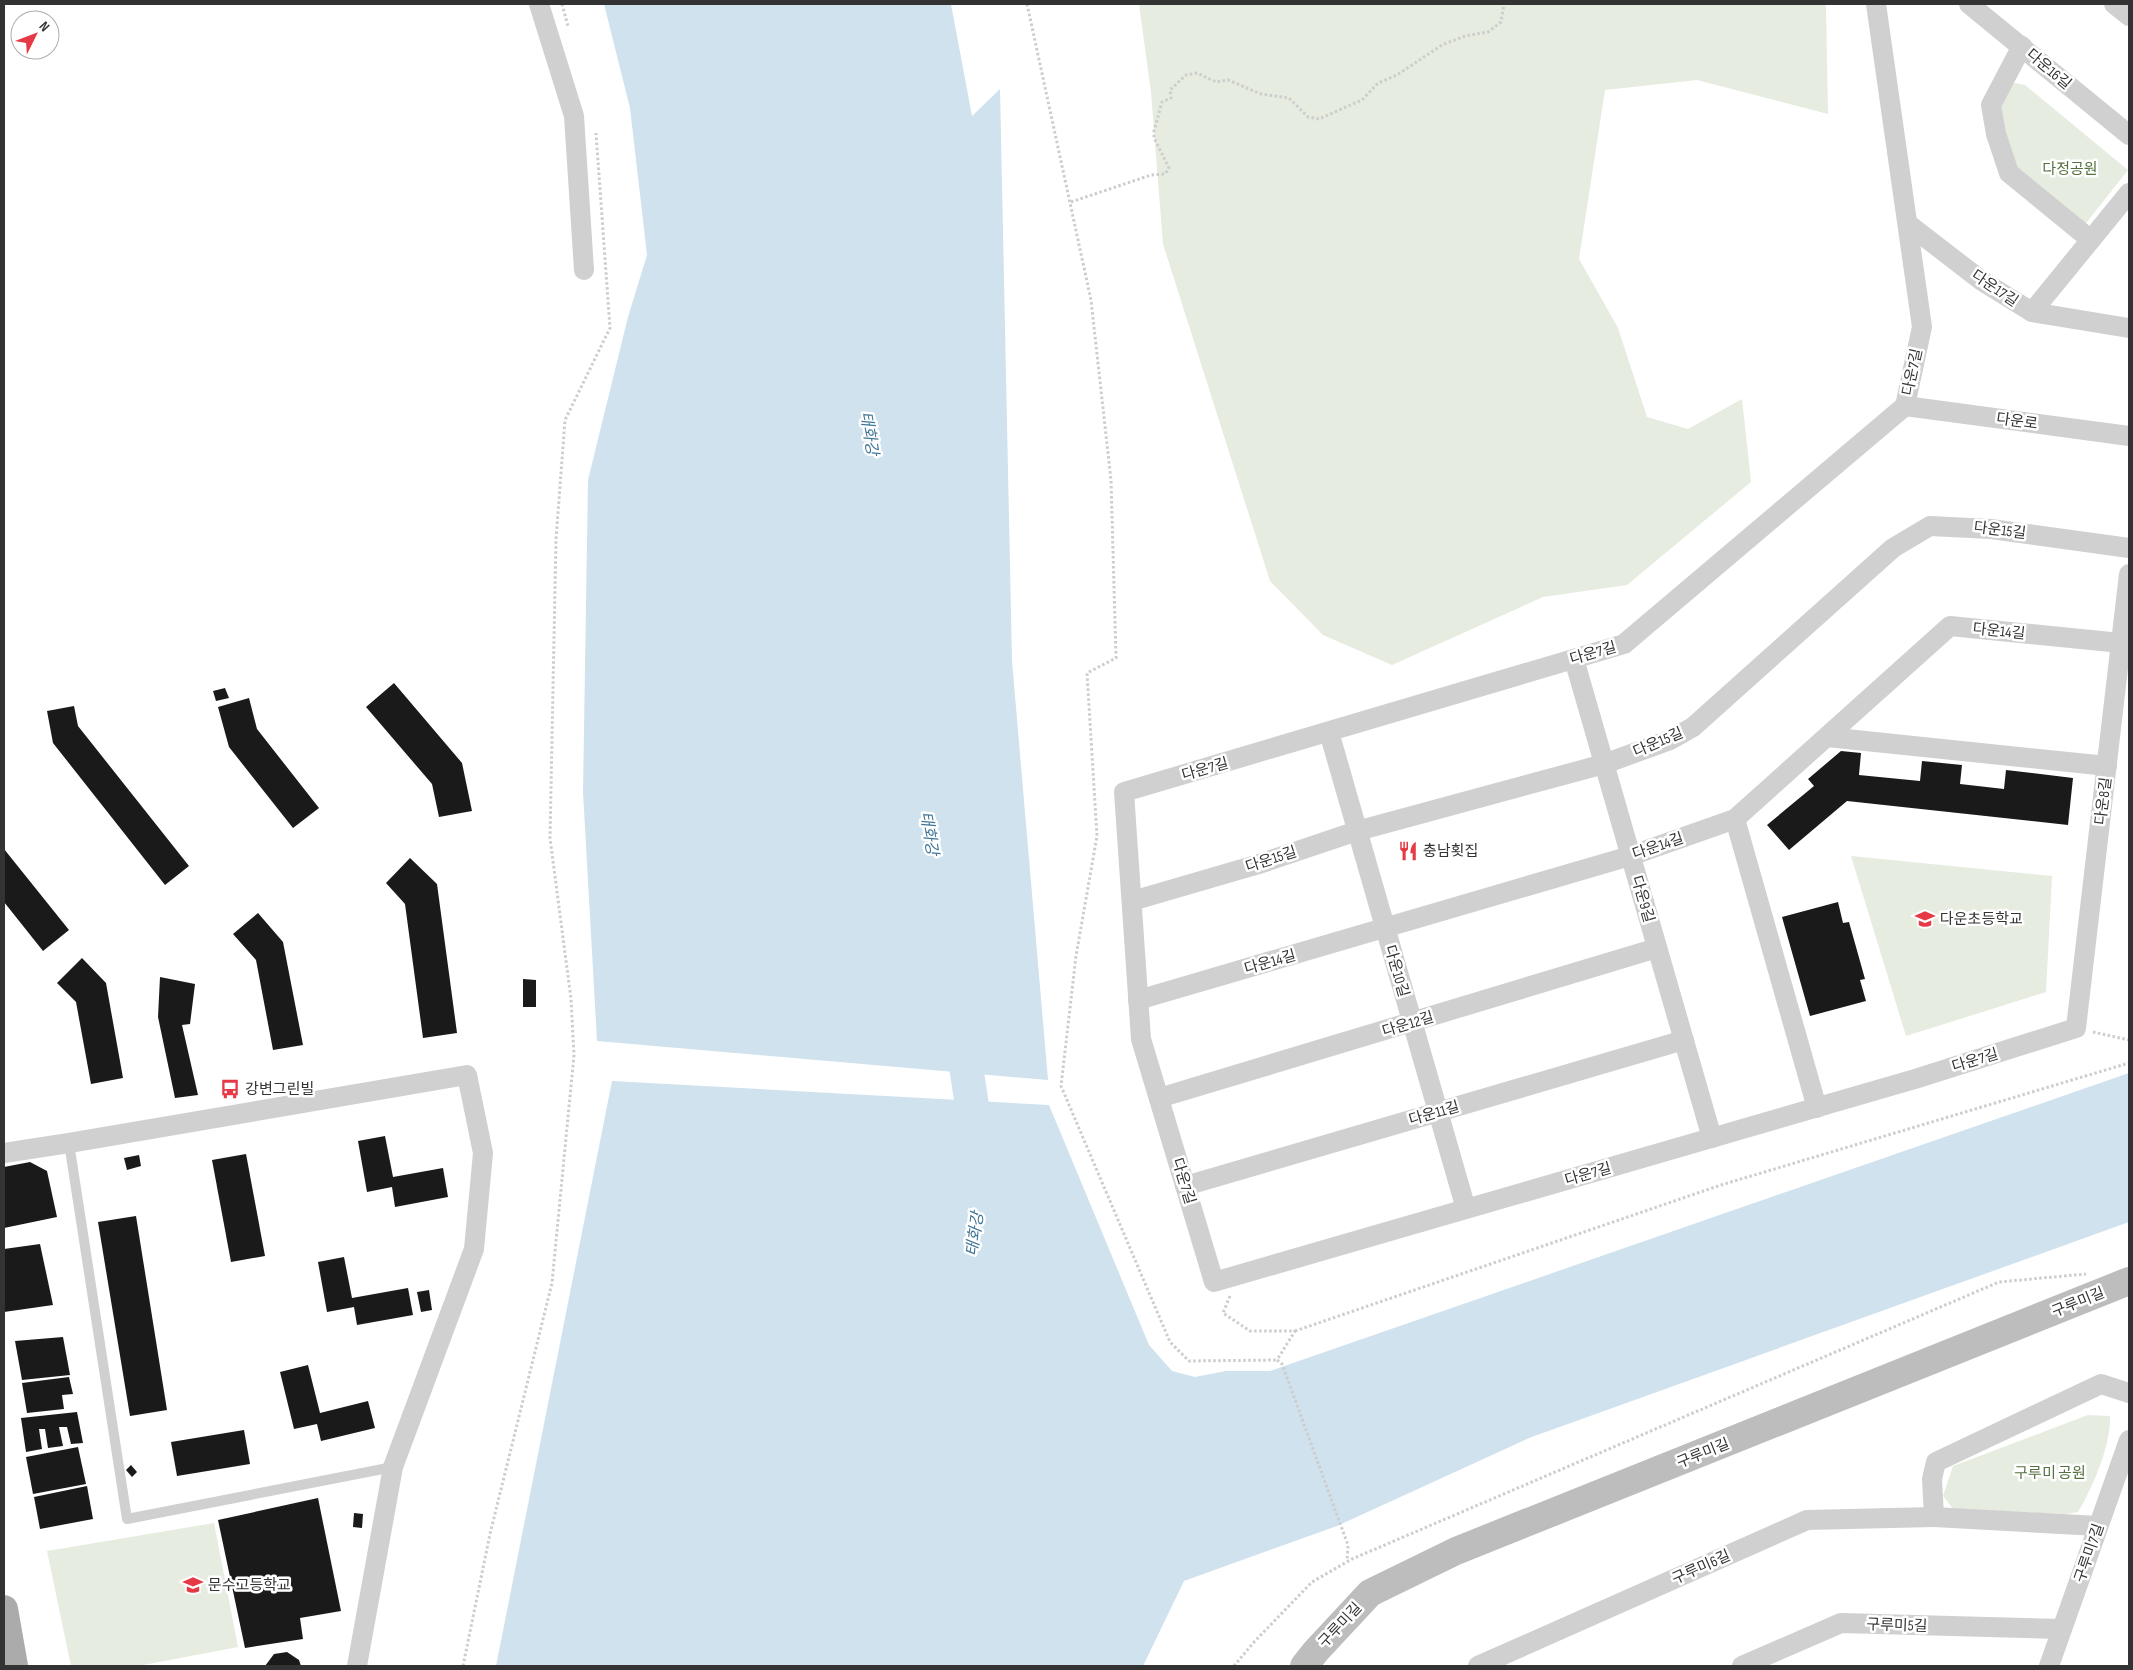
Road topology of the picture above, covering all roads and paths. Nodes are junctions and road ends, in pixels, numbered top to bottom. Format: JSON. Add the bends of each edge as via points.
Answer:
{"nodes":[{"id":1,"x":539,"y":4,"type":"edge"},
{"id":2,"x":562,"y":4,"type":"edge"},
{"id":3,"x":1027,"y":4,"type":"edge"},
{"id":4,"x":1504,"y":4,"type":"edge"},
{"id":5,"x":1876,"y":4,"type":"edge"},
{"id":6,"x":1969,"y":4,"type":"edge"},
{"id":7,"x":2114,"y":4,"type":"edge"},
{"id":8,"x":2129,"y":16,"type":"edge"},
{"id":9,"x":569,"y":32,"type":"dead end"},
{"id":10,"x":2022,"y":46,"type":"junction"},
{"id":11,"x":594,"y":127,"type":"dead end"},
{"id":12,"x":2129,"y":135,"type":"edge"},
{"id":13,"x":2129,"y":192,"type":"edge"},
{"id":14,"x":1071,"y":202,"type":"junction"},
{"id":15,"x":1908,"y":224,"type":"junction"},
{"id":16,"x":2091,"y":240,"type":"junction"},
{"id":17,"x":584,"y":270,"type":"dead end"},
{"id":18,"x":2032,"y":312,"type":"junction"},
{"id":19,"x":2129,"y":328,"type":"edge"},
{"id":20,"x":1905,"y":406,"type":"junction"},
{"id":21,"x":2129,"y":436,"type":"edge"},
{"id":22,"x":2129,"y":548,"type":"edge"},
{"id":23,"x":2129,"y":574,"type":"edge"},
{"id":24,"x":2121,"y":643,"type":"junction"},
{"id":25,"x":1574,"y":659,"type":"junction"},
{"id":26,"x":1328,"y":732,"type":"junction"},
{"id":27,"x":1827,"y":737,"type":"junction"},
{"id":28,"x":1604,"y":764,"type":"junction"},
{"id":29,"x":2107,"y":766,"type":"junction"},
{"id":30,"x":1735,"y":819,"type":"junction"},
{"id":31,"x":1357,"y":831,"type":"junction"},
{"id":32,"x":1630,"y":856,"type":"junction"},
{"id":33,"x":1132,"y":901,"type":"junction"},
{"id":34,"x":1385,"y":928,"type":"junction"},
{"id":35,"x":1657,"y":948,"type":"junction"},
{"id":36,"x":1138,"y":1000,"type":"junction"},
{"id":37,"x":1412,"y":1023,"type":"junction"},
{"id":38,"x":2076,"y":1028,"type":"junction"},
{"id":39,"x":1684,"y":1040,"type":"junction"},
{"id":40,"x":2129,"y":1040,"type":"edge"},
{"id":41,"x":2129,"y":1062,"type":"edge"},
{"id":42,"x":1158,"y":1098,"type":"junction"},
{"id":43,"x":1817,"y":1108,"type":"junction"},
{"id":44,"x":1438,"y":1112,"type":"junction"},
{"id":45,"x":1712,"y":1138,"type":"junction"},
{"id":46,"x":69,"y":1144,"type":"junction"},
{"id":47,"x":4,"y":1153,"type":"edge"},
{"id":48,"x":1185,"y":1186,"type":"junction"},
{"id":49,"x":1466,"y":1210,"type":"junction"},
{"id":50,"x":1240,"y":1275,"type":"junction"},
{"id":51,"x":2129,"y":1281,"type":"edge"},
{"id":52,"x":2092,"y":1296,"type":"junction"},
{"id":53,"x":1295,"y":1331,"type":"junction"},
{"id":54,"x":1277,"y":1360,"type":"junction"},
{"id":55,"x":2129,"y":1393,"type":"edge"},
{"id":56,"x":2129,"y":1440,"type":"edge"},
{"id":57,"x":393,"y":1467,"type":"junction"},
{"id":58,"x":1934,"y":1517,"type":"junction"},
{"id":59,"x":2098,"y":1526,"type":"junction"},
{"id":60,"x":1347,"y":1562,"type":"junction"},
{"id":61,"x":4,"y":1608,"type":"edge"},
{"id":62,"x":2061,"y":1629,"type":"junction"},
{"id":63,"x":14,"y":1666,"type":"edge"},
{"id":64,"x":357,"y":1666,"type":"edge"},
{"id":65,"x":463,"y":1666,"type":"edge"},
{"id":66,"x":1234,"y":1666,"type":"edge"},
{"id":67,"x":1304,"y":1666,"type":"edge"},
{"id":68,"x":1478,"y":1666,"type":"edge"},
{"id":69,"x":1742,"y":1666,"type":"edge"},
{"id":70,"x":2049,"y":1666,"type":"edge"}],
"edges":[{"from":1,"to":17,"type":"street","via":[[574,116]]},
{"from":2,"to":9,"type":"path"},
{"from":3,"to":14,"type":"path"},
{"from":4,"to":14,"type":"path","via":[[1501,22],[1488,32],[1442,45],[1397,75],[1378,83],[1362,100],[1319,119],[1308,117],[1289,98],[1261,94],[1228,80],[1216,82],[1197,72],[1186,75],[1170,90],[1171,98],[1162,102],[1154,130],[1154,138],[1169,168],[1165,174],[1151,175]]},
{"from":5,"to":15,"type":"street","name":"다운7길"},
{"from":6,"to":10,"type":"street","name":"다운16길"},
{"from":7,"to":8,"type":"street"},
{"from":10,"to":12,"type":"street","name":"다운16길"},
{"from":10,"to":16,"type":"street","via":[[1992,104],[1996,134],[2010,173]]},
{"from":11,"to":65,"type":"path","via":[[610,328],[565,420],[556,539],[550,838],[571,999],[574,1055],[552,1283],[490,1534]]},
{"from":13,"to":16,"type":"street","name":"다운17길"},
{"from":14,"to":54,"type":"path","via":[[1091,300],[1112,480],[1116,658],[1087,673],[1097,836],[1076,956],[1061,1086],[1170,1342],[1189,1361]]},
{"from":15,"to":18,"type":"street","name":"다운17길","via":[[1982,281]]},
{"from":15,"to":20,"type":"street","name":"다운7길","via":[[1922,327]]},
{"from":16,"to":18,"type":"street","name":"다운17길"},
{"from":18,"to":19,"type":"street"},
{"from":20,"to":21,"type":"street","name":"다운로"},
{"from":20,"to":25,"type":"street","name":"다운7길","via":[[1624,644]]},
{"from":22,"to":28,"type":"street","name":"다운15길","via":[[1981,528],[1930,526],[1893,548],[1693,727],[1670,740]]},
{"from":23,"to":24,"type":"street","name":"다운8길"},
{"from":24,"to":27,"type":"street","name":"다운14길","via":[[1950,626]]},
{"from":24,"to":29,"type":"street","name":"다운8길"},
{"from":25,"to":26,"type":"street","name":"다운7길"},
{"from":25,"to":28,"type":"street","name":"다운9길"},
{"from":26,"to":31,"type":"street","name":"다운10길"},
{"from":26,"to":33,"type":"street","name":"다운7길","via":[[1124,792]]},
{"from":27,"to":29,"type":"street"},
{"from":27,"to":30,"type":"street","name":"다운14길"},
{"from":28,"to":31,"type":"street","name":"다운15길"},
{"from":28,"to":32,"type":"street","name":"다운9길"},
{"from":29,"to":38,"type":"street","name":"다운8길"},
{"from":30,"to":32,"type":"street","name":"다운14길"},
{"from":30,"to":43,"type":"street"},
{"from":31,"to":33,"type":"street","name":"다운15길"},
{"from":31,"to":34,"type":"street","name":"다운10길"},
{"from":32,"to":34,"type":"street","name":"다운14길"},
{"from":32,"to":35,"type":"street","name":"다운9길"},
{"from":33,"to":36,"type":"street","name":"다운7길"},
{"from":34,"to":36,"type":"street","name":"다운14길"},
{"from":34,"to":37,"type":"street","name":"다운10길"},
{"from":35,"to":37,"type":"street","name":"다운12길"},
{"from":35,"to":39,"type":"street","name":"다운9길"},
{"from":36,"to":42,"type":"street","name":"다운7길","via":[[1141,1039]]},
{"from":37,"to":42,"type":"street","name":"다운12길"},
{"from":37,"to":44,"type":"street","name":"다운10길"},
{"from":38,"to":40,"type":"path"},
{"from":38,"to":43,"type":"street","name":"다운7길"},
{"from":39,"to":44,"type":"street","name":"다운11길"},
{"from":39,"to":45,"type":"street","name":"다운9길"},
{"from":41,"to":53,"type":"path","via":[[1721,1184]]},
{"from":42,"to":48,"type":"street","name":"다운7길"},
{"from":43,"to":45,"type":"street","name":"다운7길"},
{"from":44,"to":48,"type":"street","name":"다운11길"},
{"from":44,"to":49,"type":"street","name":"다운10길"},
{"from":45,"to":49,"type":"street","name":"다운7길"},
{"from":46,"to":47,"type":"street"},
{"from":46,"to":57,"type":"lane","via":[[127,1518]]},
{"from":46,"to":57,"type":"street","via":[[467,1075],[483,1153],[474,1249]]},
{"from":48,"to":50,"type":"street","name":"다운7길","via":[[1214,1282]]},
{"from":49,"to":50,"type":"street","name":"다운7길"},
{"from":50,"to":53,"type":"path","via":[[1223,1313],[1250,1331]]},
{"from":51,"to":52,"type":"street","name":"구루미길"},
{"from":52,"to":60,"type":"path","via":[[2085,1272],[1999,1282]]},
{"from":52,"to":67,"type":"street","name":"구루미길","via":[[1456,1551],[1370,1592]]},
{"from":53,"to":54,"type":"path"},
{"from":54,"to":60,"type":"path","via":[[1282,1364],[1348,1545]]},
{"from":55,"to":58,"type":"street","via":[[2101,1384],[1936,1462],[1932,1479]]},
{"from":56,"to":59,"type":"street","name":"구루미7길"},
{"from":57,"to":64,"type":"street"},
{"from":58,"to":59,"type":"street","name":"구루미6길"},
{"from":58,"to":68,"type":"street","name":"구루미6길","via":[[1807,1520]]},
{"from":59,"to":62,"type":"street","name":"구루미7길"},
{"from":60,"to":66,"type":"path","via":[[1312,1582]]},
{"from":61,"to":63,"type":"main road"},
{"from":62,"to":69,"type":"street","name":"구루미5길","via":[[1842,1623]]},
{"from":62,"to":70,"type":"street","name":"구루미7길"}]}
